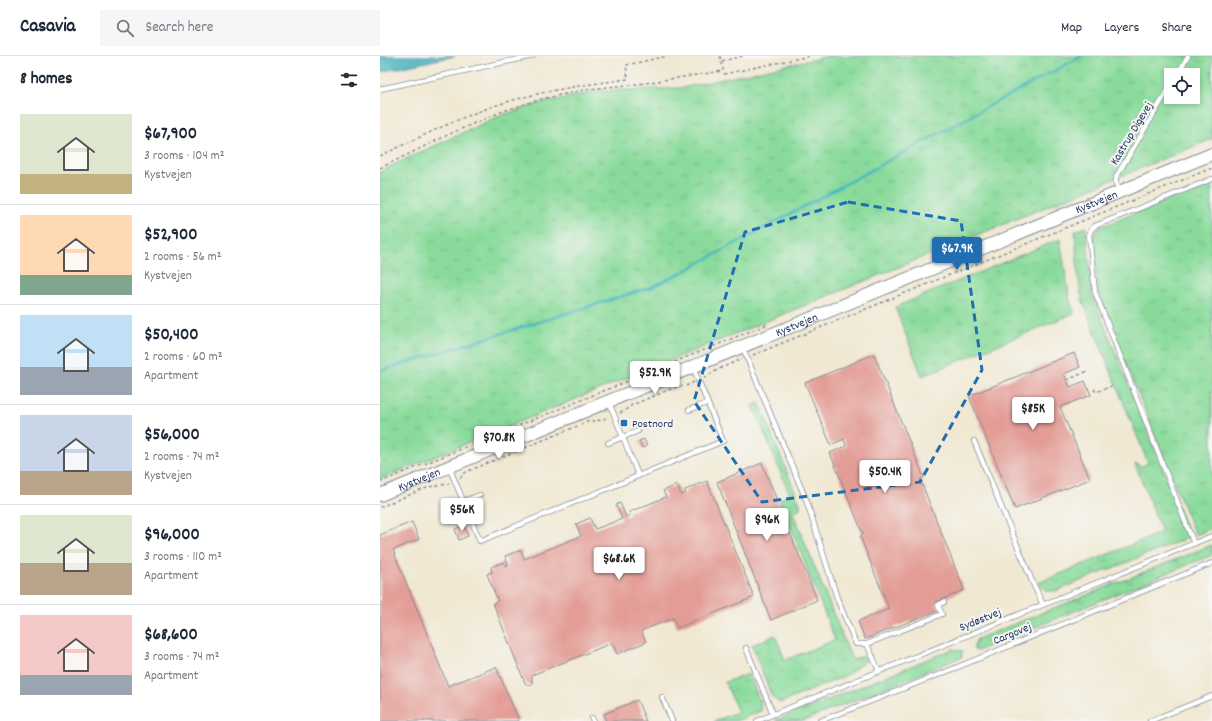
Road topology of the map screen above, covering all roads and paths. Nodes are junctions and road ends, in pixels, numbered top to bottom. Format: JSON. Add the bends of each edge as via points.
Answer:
{"nodes":[{"id":1,"x":533,"y":56,"type":"edge"},
{"id":2,"x":668,"y":56,"type":"edge"},
{"id":3,"x":720,"y":56,"type":"edge"},
{"id":4,"x":743,"y":56,"type":"edge"},
{"id":5,"x":810,"y":56,"type":"edge"},
{"id":6,"x":1188,"y":56,"type":"edge"},
{"id":7,"x":721,"y":61,"type":"junction"},
{"id":8,"x":1181,"y":68,"type":"edge"},
{"id":9,"x":723,"y":71,"type":"junction"},
{"id":10,"x":380,"y":89,"type":"edge"},
{"id":11,"x":1164,"y":97,"type":"edge"},
{"id":12,"x":1212,"y":154,"type":"edge"},
{"id":13,"x":380,"y":156,"type":"edge"},
{"id":14,"x":380,"y":168,"type":"edge"},
{"id":15,"x":1212,"y":168,"type":"edge"},
{"id":16,"x":1212,"y":179,"type":"edge"},
{"id":17,"x":1120,"y":192,"type":"junction"},
{"id":18,"x":745,"y":351,"type":"junction"},
{"id":19,"x":692,"y":367,"type":"junction"},
{"id":20,"x":1088,"y":371,"type":"dead end"},
{"id":21,"x":698,"y":380,"type":"junction"},
{"id":22,"x":1067,"y":380,"type":"dead end"},
{"id":23,"x":1112,"y":386,"type":"dead end"},
{"id":24,"x":1094,"y":389,"type":"dead end"},
{"id":25,"x":608,"y":401,"type":"junction"},
{"id":26,"x":707,"y":403,"type":"junction"},
{"id":27,"x":690,"y":410,"type":"dead end"},
{"id":28,"x":614,"y":416,"type":"junction"},
{"id":29,"x":638,"y":431,"type":"dead end"},
{"id":30,"x":622,"y":437,"type":"junction"},
{"id":31,"x":974,"y":441,"type":"dead end"},
{"id":32,"x":608,"y":443,"type":"dead end"},
{"id":33,"x":449,"y":468,"type":"junction"},
{"id":34,"x":638,"y":475,"type":"junction"},
{"id":35,"x":454,"y":481,"type":"junction"},
{"id":36,"x":380,"y":495,"type":"edge"},
{"id":37,"x":480,"y":495,"type":"dead end"},
{"id":38,"x":463,"y":501,"type":"junction"},
{"id":39,"x":380,"y":507,"type":"edge"},
{"id":40,"x":1212,"y":536,"type":"edge"},
{"id":41,"x":1194,"y":544,"type":"junction"},
{"id":42,"x":1212,"y":563,"type":"edge"},
{"id":43,"x":944,"y":602,"type":"dead end"},
{"id":44,"x":1043,"y":605,"type":"junction"},
{"id":45,"x":867,"y":644,"type":"junction"},
{"id":46,"x":746,"y":648,"type":"dead end"},
{"id":47,"x":879,"y":671,"type":"junction"},
{"id":48,"x":1212,"y":696,"type":"edge"},
{"id":49,"x":662,"y":697,"type":"dead end"},
{"id":50,"x":773,"y":714,"type":"junction"},
{"id":51,"x":672,"y":721,"type":"edge"},
{"id":52,"x":756,"y":721,"type":"edge"},
{"id":53,"x":820,"y":721,"type":"edge"},
{"id":54,"x":1150,"y":721,"type":"edge"}],
"edges":[{"from":1,"to":10,"type":"lane"},
{"from":2,"to":13,"type":"path","via":[[626,65],[628,79],[517,99],[459,120]]},
{"from":3,"to":7,"type":"path"},
{"from":4,"to":7,"type":"path"},
{"from":5,"to":9,"type":"path","via":[[724,74]]},
{"from":6,"to":8,"type":"lane"},
{"from":7,"to":9,"type":"path"},
{"from":9,"to":14,"type":"path","via":[[588,89],[503,110]]},
{"from":11,"to":17,"type":"lane","name":"Kastrup Digevej","via":[[1116,177]]},
{"from":12,"to":17,"type":"street","name":"Kystvejen"},
{"from":15,"to":18,"type":"path"},
{"from":16,"to":41,"type":"lane","via":[[1096,226],[1089,235],[1094,292]]},
{"from":17,"to":18,"type":"street","name":"Kystvejen"},
{"from":18,"to":19,"type":"street","name":"Kystvejen"},
{"from":18,"to":21,"type":"path"},
{"from":18,"to":45,"type":"lane","via":[[807,502],[837,598],[856,644]]},
{"from":19,"to":21,"type":"lane"},
{"from":19,"to":25,"type":"street","name":"Kystvejen"},
{"from":20,"to":22,"type":"path"},
{"from":21,"to":26,"type":"lane"},
{"from":21,"to":28,"type":"path","via":[[632,405]]},
{"from":23,"to":24,"type":"path","via":[[1096,392]]},
{"from":25,"to":28,"type":"lane"},
{"from":25,"to":33,"type":"street","name":"Kystvejen"},
{"from":26,"to":27,"type":"lane"},
{"from":26,"to":34,"type":"lane","via":[[723,441]]},
{"from":28,"to":30,"type":"lane"},
{"from":28,"to":35,"type":"path","via":[[587,422],[466,472]]},
{"from":29,"to":30,"type":"lane"},
{"from":30,"to":32,"type":"lane"},
{"from":30,"to":34,"type":"lane"},
{"from":31,"to":44,"type":"lane"},
{"from":33,"to":35,"type":"lane"},
{"from":33,"to":36,"type":"street","name":"Kystvejen"},
{"from":34,"to":38,"type":"lane","via":[[480,541]]},
{"from":35,"to":38,"type":"lane"},
{"from":35,"to":39,"type":"path","via":[[442,486],[429,487]]},
{"from":37,"to":38,"type":"lane"},
{"from":40,"to":41,"type":"lane","name":"Sydøstvej"},
{"from":41,"to":44,"type":"lane","name":"Sydøstvej"},
{"from":42,"to":53,"type":"lane","name":"Cargovej"},
{"from":43,"to":45,"type":"lane","via":[[938,605],[942,614]]},
{"from":44,"to":47,"type":"lane","name":"Sydøstvej"},
{"from":45,"to":47,"type":"lane"},
{"from":46,"to":50,"type":"lane"},
{"from":47,"to":50,"type":"lane","name":"Sydøstvej"},
{"from":48,"to":54,"type":"lane"},
{"from":49,"to":51,"type":"lane"},
{"from":50,"to":52,"type":"lane","name":"Sydøstvej"}]}
